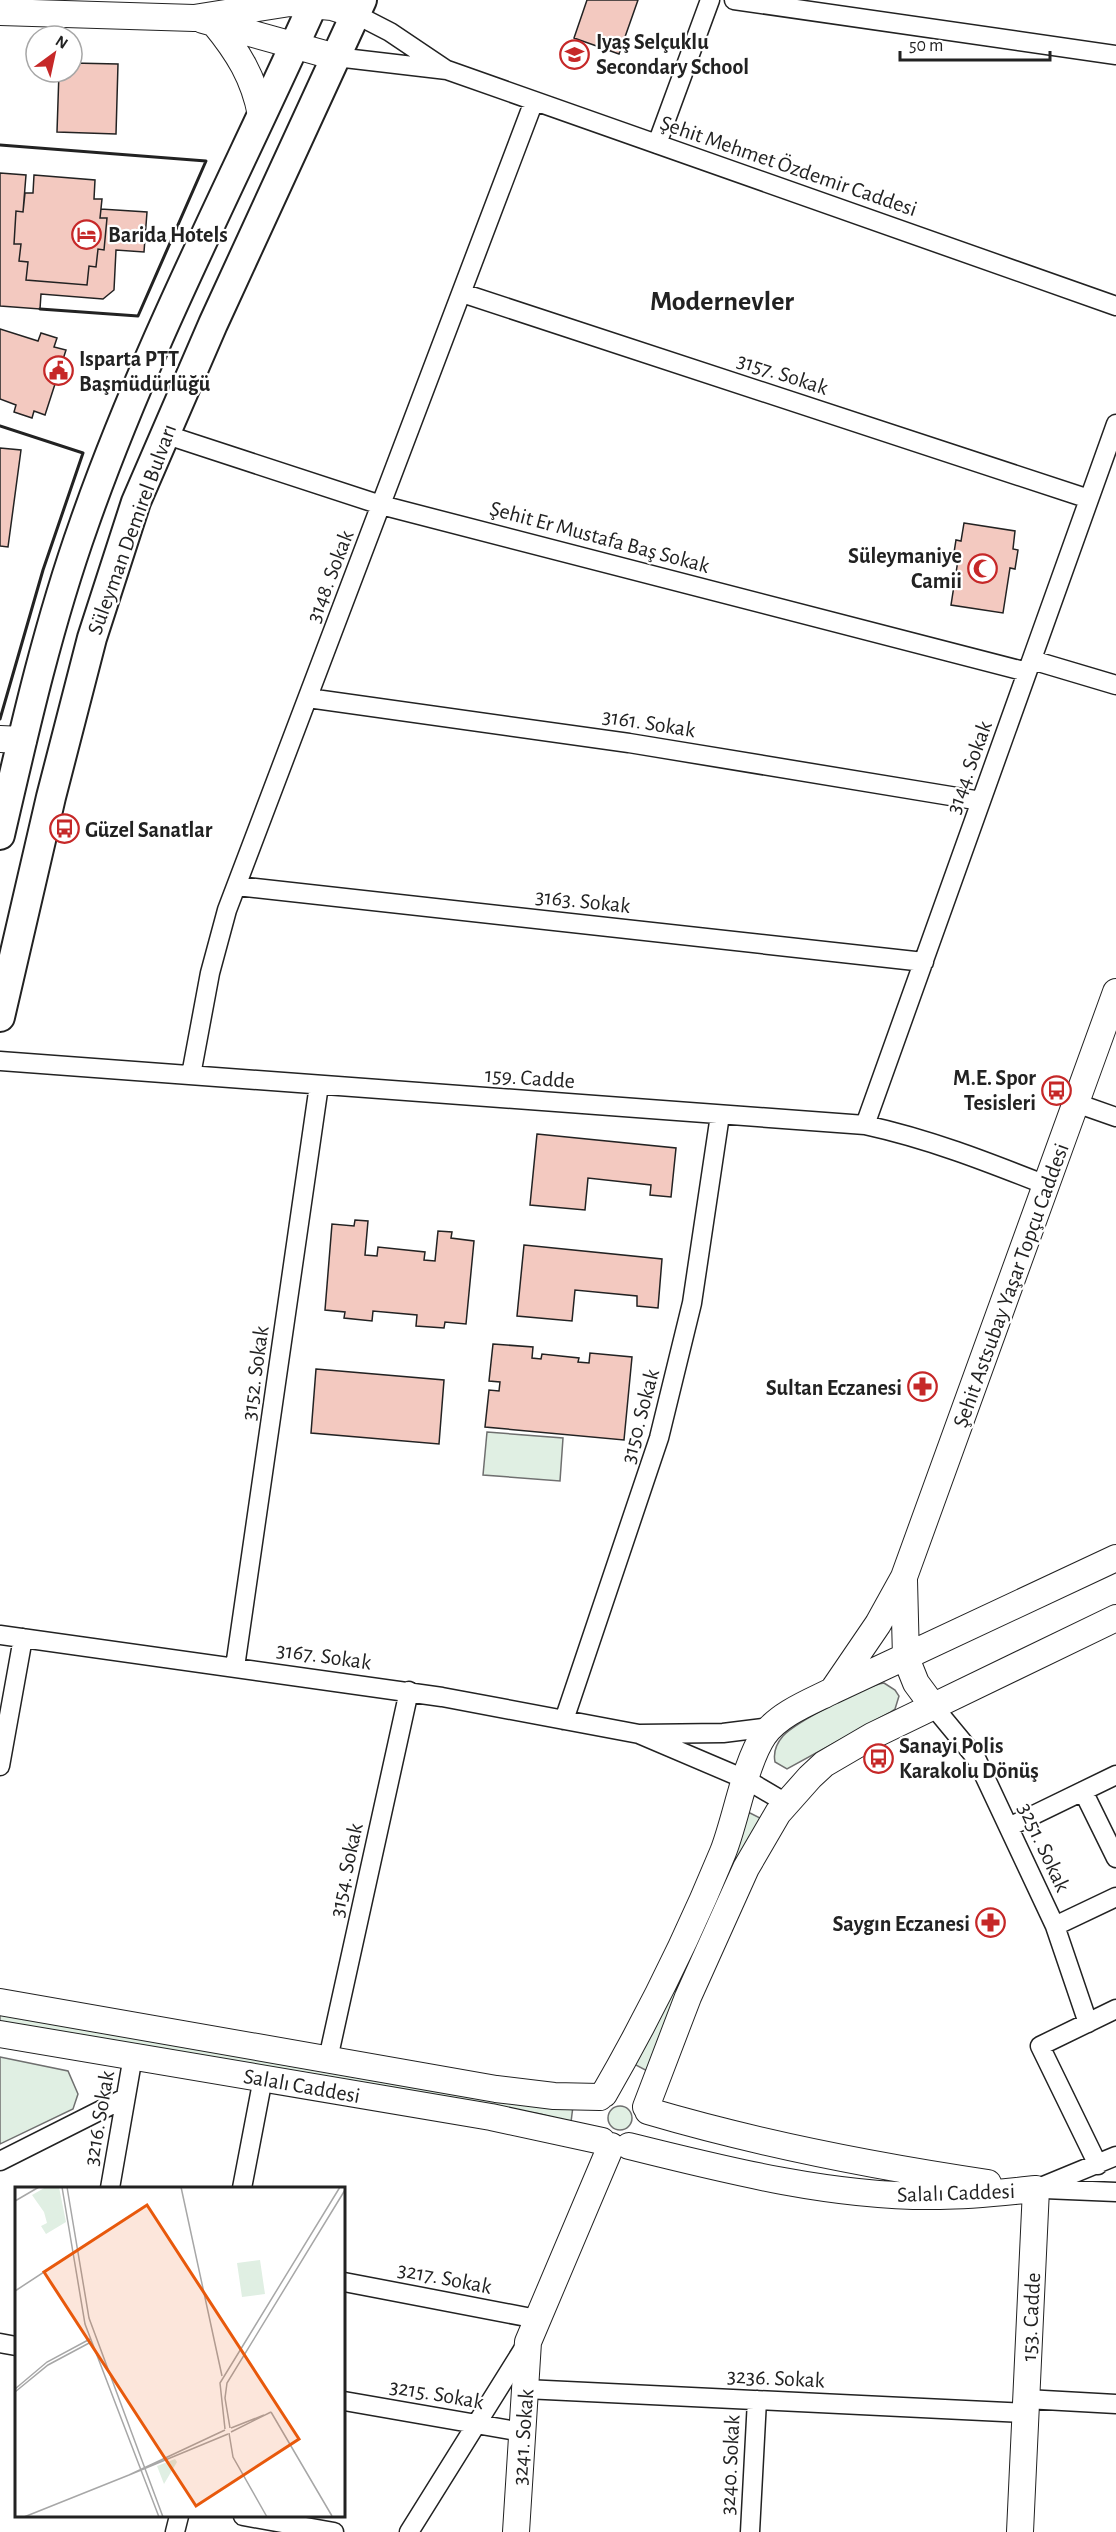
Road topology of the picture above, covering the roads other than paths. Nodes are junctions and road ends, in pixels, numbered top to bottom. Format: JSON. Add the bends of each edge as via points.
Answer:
{"nodes":[{"id":1,"x":710,"y":0,"type":"edge"},
{"id":2,"x":734,"y":0,"type":"edge"},
{"id":3,"x":314,"y":2,"type":"edge"},
{"id":4,"x":359,"y":7,"type":"edge"},
{"id":5,"x":0,"y":12,"type":"edge"},
{"id":6,"x":204,"y":20,"type":"junction"},
{"id":7,"x":294,"y":45,"type":"junction"},
{"id":8,"x":1116,"y":55,"type":"edge"},
{"id":9,"x":336,"y":57,"type":"junction"},
{"id":10,"x":447,"y":70,"type":"junction"},
{"id":11,"x":534,"y":101,"type":"junction"},
{"id":12,"x":261,"y":115,"type":"junction"},
{"id":13,"x":657,"y":144,"type":"junction"},
{"id":14,"x":462,"y":293,"type":"junction"},
{"id":15,"x":1116,"y":306,"type":"edge"},
{"id":16,"x":1116,"y":424,"type":"edge"},
{"id":17,"x":164,"y":434,"type":"junction"},
{"id":18,"x":1089,"y":499,"type":"junction"},
{"id":19,"x":381,"y":505,"type":"junction"},
{"id":20,"x":1030,"y":666,"type":"junction"},
{"id":21,"x":1116,"y":685,"type":"edge"},
{"id":22,"x":308,"y":698,"type":"junction"},
{"id":23,"x":10,"y":752,"type":"edge"},
{"id":24,"x":981,"y":801,"type":"junction"},
{"id":25,"x":0,"y":836,"type":"edge"},
{"id":26,"x":237,"y":886,"type":"junction"},
{"id":27,"x":924,"y":962,"type":"junction"},
{"id":28,"x":1116,"y":993,"type":"edge"},
{"id":29,"x":0,"y":1017,"type":"edge"},
{"id":30,"x":0,"y":1061,"type":"edge"},
{"id":31,"x":191,"y":1075,"type":"junction"},
{"id":32,"x":319,"y":1085,"type":"junction"},
{"id":33,"x":1076,"y":1103,"type":"junction"},
{"id":34,"x":720,"y":1115,"type":"junction"},
{"id":35,"x":1116,"y":1117,"type":"edge"},
{"id":36,"x":865,"y":1125,"type":"junction"},
{"id":37,"x":1046,"y":1185,"type":"junction"},
{"id":38,"x":1116,"y":1558,"type":"edge"},
{"id":39,"x":904,"y":1577,"type":"junction"},
{"id":40,"x":1116,"y":1618,"type":"edge"},
{"id":41,"x":0,"y":1635,"type":"edge"},
{"id":42,"x":23,"y":1638,"type":"junction"},
{"id":43,"x":906,"y":1658,"type":"junction"},
{"id":44,"x":235,"y":1667,"type":"junction"},
{"id":45,"x":832,"y":1690,"type":"junction"},
{"id":46,"x":409,"y":1691,"type":"junction"},
{"id":47,"x":933,"y":1706,"type":"junction"},
{"id":48,"x":564,"y":1720,"type":"junction"},
{"id":49,"x":771,"y":1727,"type":"junction"},
{"id":50,"x":639,"y":1734,"type":"junction"},
{"id":51,"x":0,"y":1766,"type":"edge"},
{"id":52,"x":1116,"y":1775,"type":"edge"},
{"id":53,"x":747,"y":1780,"type":"junction"},
{"id":54,"x":1083,"y":1791,"type":"junction"},
{"id":55,"x":786,"y":1803,"type":"junction"},
{"id":56,"x":1010,"y":1827,"type":"junction"},
{"id":57,"x":1116,"y":1858,"type":"edge"},
{"id":58,"x":1116,"y":1897,"type":"edge"},
{"id":59,"x":1055,"y":1926,"type":"junction"},
{"id":60,"x":0,"y":2002,"type":"edge"},
{"id":61,"x":1116,"y":2009,"type":"edge"},
{"id":62,"x":1088,"y":2023,"type":"junction"},
{"id":63,"x":0,"y":2034,"type":"edge"},
{"id":64,"x":133,"y":2056,"type":"junction"},
{"id":65,"x":328,"y":2059,"type":"junction"},
{"id":66,"x":262,"y":2078,"type":"junction"},
{"id":67,"x":602,"y":2096,"type":"junction"},
{"id":68,"x":125,"y":2098,"type":"junction"},
{"id":69,"x":647,"y":2109,"type":"junction"},
{"id":70,"x":614,"y":2144,"type":"junction"},
{"id":71,"x":1116,"y":2156,"type":"edge"},
{"id":72,"x":0,"y":2161,"type":"edge"},
{"id":73,"x":1098,"y":2165,"type":"junction"},
{"id":74,"x":110,"y":2187,"type":"edge"},
{"id":75,"x":242,"y":2187,"type":"edge"},
{"id":76,"x":1036,"y":2189,"type":"junction"},
{"id":77,"x":1116,"y":2192,"type":"edge"},
{"id":78,"x":345,"y":2282,"type":"edge"},
{"id":79,"x":532,"y":2330,"type":"junction"},
{"id":80,"x":0,"y":2343,"type":"edge"},
{"id":81,"x":15,"y":2346,"type":"edge"},
{"id":82,"x":525,"y":2389,"type":"junction"},
{"id":83,"x":756,"y":2400,"type":"junction"},
{"id":84,"x":345,"y":2401,"type":"edge"},
{"id":85,"x":1116,"y":2404,"type":"edge"},
{"id":86,"x":1026,"y":2406,"type":"junction"},
{"id":87,"x":476,"y":2424,"type":"junction"},
{"id":88,"x":522,"y":2432,"type":"junction"},
{"id":89,"x":179,"y":2517,"type":"edge"},
{"id":90,"x":249,"y":2517,"type":"edge"},
{"id":91,"x":176,"y":2532,"type":"edge"},
{"id":92,"x":334,"y":2532,"type":"edge"},
{"id":93,"x":409,"y":2532,"type":"edge"},
{"id":94,"x":516,"y":2532,"type":"edge"},
{"id":95,"x":750,"y":2532,"type":"edge"},
{"id":96,"x":1020,"y":2532,"type":"edge"}],
"edges":[{"from":1,"to":13,"type":"street"},
{"from":2,"to":8,"type":"street"},
{"from":3,"to":4,"type":"street"},
{"from":3,"to":6,"type":"street"},
{"from":3,"to":7,"type":"main road"},
{"from":4,"to":9,"type":"main road","name":"Süleyman Demirel Bulvarı"},
{"from":4,"to":10,"type":"street","name":"Şehit Mehmet Özdemir Caddesi"},
{"from":5,"to":6,"type":"street"},
{"from":6,"to":7,"type":"street"},
{"from":6,"to":12,"type":"street","via":[[230,42],[250,76]]},
{"from":7,"to":9,"type":"street"},
{"from":7,"to":12,"type":"main road"},
{"from":9,"to":10,"type":"street","name":"Şehit Mehmet Özdemir Caddesi"},
{"from":9,"to":17,"type":"main road","name":"Süleyman Demirel Bulvarı"},
{"from":10,"to":11,"type":"street","name":"Şehit Mehmet Özdemir Caddesi"},
{"from":11,"to":13,"type":"street","name":"Şehit Mehmet Özdemir Caddesi"},
{"from":11,"to":14,"type":"street","name":"3148. Sokak"},
{"from":12,"to":23,"type":"main road","via":[[120,431],[88,513]]},
{"from":13,"to":15,"type":"street","name":"Şehit Mehmet Özdemir Caddesi"},
{"from":14,"to":18,"type":"street","name":"3157. Sokak"},
{"from":14,"to":19,"type":"street","name":"3148. Sokak"},
{"from":16,"to":18,"type":"street","name":"3144. Sokak"},
{"from":17,"to":19,"type":"street","name":"Şehit Er Mustafa Baş Sokak"},
{"from":17,"to":29,"type":"main road","name":"Süleyman Demirel Bulvarı","via":[[136,502],[92,638]]},
{"from":18,"to":20,"type":"street","name":"3144. Sokak"},
{"from":19,"to":20,"type":"street","name":"Şehit Er Mustafa Baş Sokak"},
{"from":19,"to":22,"type":"street","name":"3148. Sokak"},
{"from":20,"to":21,"type":"street","name":"Şehit Er Mustafa Baş Sokak"},
{"from":20,"to":24,"type":"street","name":"3144. Sokak"},
{"from":22,"to":24,"type":"street","name":"3161. Sokak","via":[[629,742]]},
{"from":22,"to":26,"type":"street","name":"3148. Sokak"},
{"from":23,"to":25,"type":"main road"},
{"from":24,"to":27,"type":"street","name":"3144. Sokak"},
{"from":26,"to":27,"type":"street","name":"3163. Sokak"},
{"from":26,"to":31,"type":"street","name":"3148. Sokak","via":[[210,973]]},
{"from":27,"to":36,"type":"street","name":"3144. Sokak"},
{"from":28,"to":33,"type":"street","name":"Şehit Astsubay Yaşar Topçu Caddesi"},
{"from":30,"to":31,"type":"street","name":"159. Cadde"},
{"from":31,"to":32,"type":"street","name":"159. Cadde"},
{"from":32,"to":34,"type":"street","name":"159. Cadde"},
{"from":32,"to":44,"type":"street","name":"3152. Sokak"},
{"from":33,"to":35,"type":"street"},
{"from":33,"to":37,"type":"street","name":"Şehit Astsubay Yaşar Topçu Caddesi"},
{"from":34,"to":36,"type":"street","name":"159. Cadde"},
{"from":34,"to":48,"type":"street","name":"3150. Sokak","via":[[692,1303],[659,1438]]},
{"from":36,"to":37,"type":"street","name":"159. Cadde","via":[[954,1148]]},
{"from":37,"to":39,"type":"street","name":"Şehit Astsubay Yaşar Topçu Caddesi"},
{"from":38,"to":43,"type":"street"},
{"from":39,"to":43,"type":"street","name":"Şehit Astsubay Yaşar Topçu Caddesi"},
{"from":39,"to":45,"type":"street","name":"Şehit Astsubay Yaşar Topçu Caddesi","via":[[878,1624]]},
{"from":40,"to":47,"type":"street"},
{"from":41,"to":42,"type":"street","name":"3167. Sokak"},
{"from":42,"to":44,"type":"street","name":"3167. Sokak"},
{"from":42,"to":51,"type":"street"},
{"from":43,"to":45,"type":"street","name":"Şehit Astsubay Yaşar Topçu Caddesi"},
{"from":43,"to":47,"type":"street","name":"Şehit Astsubay Yaşar Topçu Caddesi","via":[[916,1683]]},
{"from":44,"to":46,"type":"street","name":"3167. Sokak"},
{"from":45,"to":49,"type":"street","name":"Şehit Astsubay Yaşar Topçu Caddesi"},
{"from":46,"to":48,"type":"street","name":"3167. Sokak"},
{"from":46,"to":65,"type":"street","name":"3154. Sokak"},
{"from":47,"to":55,"type":"street","via":[[824,1764]]},
{"from":47,"to":56,"type":"street","name":"3251. Sokak","via":[[976,1758]]},
{"from":48,"to":50,"type":"street","name":"3167. Sokak"},
{"from":49,"to":50,"type":"street","name":"3167. Sokak"},
{"from":49,"to":53,"type":"street","name":"Şehit Astsubay Yaşar Topçu Caddesi","via":[[758,1746]]},
{"from":50,"to":53,"type":"street","name":"3167. Sokak"},
{"from":52,"to":54,"type":"street"},
{"from":53,"to":55,"type":"street","name":"3167. Sokak"},
{"from":53,"to":67,"type":"street","name":"Şehit Astsubay Yaşar Topçu Caddesi","via":[[732,1829],[660,1992]]},
{"from":54,"to":56,"type":"street"},
{"from":54,"to":57,"type":"street"},
{"from":55,"to":69,"type":"street","via":[[754,1852],[738,1886],[685,2004]]},
{"from":56,"to":59,"type":"street","name":"3251. Sokak"},
{"from":58,"to":59,"type":"street"},
{"from":59,"to":62,"type":"street","name":"3251. Sokak"},
{"from":60,"to":65,"type":"street","name":"Salalı Caddesi"},
{"from":61,"to":62,"type":"street"},
{"from":62,"to":73,"type":"street","via":[[1040,2046]]},
{"from":63,"to":64,"type":"street","name":"Salalı Caddesi"},
{"from":64,"to":66,"type":"street","name":"Salalı Caddesi"},
{"from":64,"to":68,"type":"street","name":"3216. Sokak"},
{"from":65,"to":67,"type":"street","name":"Salalı Caddesi","via":[[519,2092]]},
{"from":66,"to":70,"type":"street","name":"Salalı Caddesi","via":[[491,2117]]},
{"from":66,"to":75,"type":"street"},
{"from":67,"to":69,"type":"street","via":[[618,2089],[628,2090]]},
{"from":67,"to":70,"type":"street","via":[[591,2114],[591,2125],[595,2134]]},
{"from":68,"to":72,"type":"street"},
{"from":68,"to":74,"type":"street","name":"3216. Sokak"},
{"from":69,"to":70,"type":"street","via":[[648,2127],[644,2135]]},
{"from":69,"to":76,"type":"street","name":"Salalı Caddesi","via":[[792,2149]]},
{"from":70,"to":76,"type":"street","name":"Salalı Caddesi","via":[[779,2180],[891,2194],[973,2195]]},
{"from":70,"to":79,"type":"street"},
{"from":71,"to":73,"type":"street"},
{"from":73,"to":76,"type":"street"},
{"from":76,"to":77,"type":"street"},
{"from":76,"to":86,"type":"street","name":"153. Cadde"},
{"from":78,"to":79,"type":"street","name":"3217. Sokak"},
{"from":79,"to":82,"type":"street","name":"3241. Sokak"},
{"from":79,"to":87,"type":"street"},
{"from":80,"to":81,"type":"street"},
{"from":82,"to":83,"type":"street","name":"3236. Sokak"},
{"from":82,"to":88,"type":"street","name":"3241. Sokak"},
{"from":83,"to":86,"type":"street","name":"3236. Sokak"},
{"from":83,"to":95,"type":"street","name":"3240. Sokak"},
{"from":84,"to":87,"type":"street","name":"3215. Sokak"},
{"from":85,"to":86,"type":"street","name":"3236. Sokak"},
{"from":86,"to":96,"type":"street","name":"153. Cadde"},
{"from":87,"to":88,"type":"street","name":"3215. Sokak"},
{"from":87,"to":93,"type":"street"},
{"from":88,"to":94,"type":"street","name":"3241. Sokak"},
{"from":89,"to":91,"type":"street"},
{"from":90,"to":92,"type":"street"}]}
